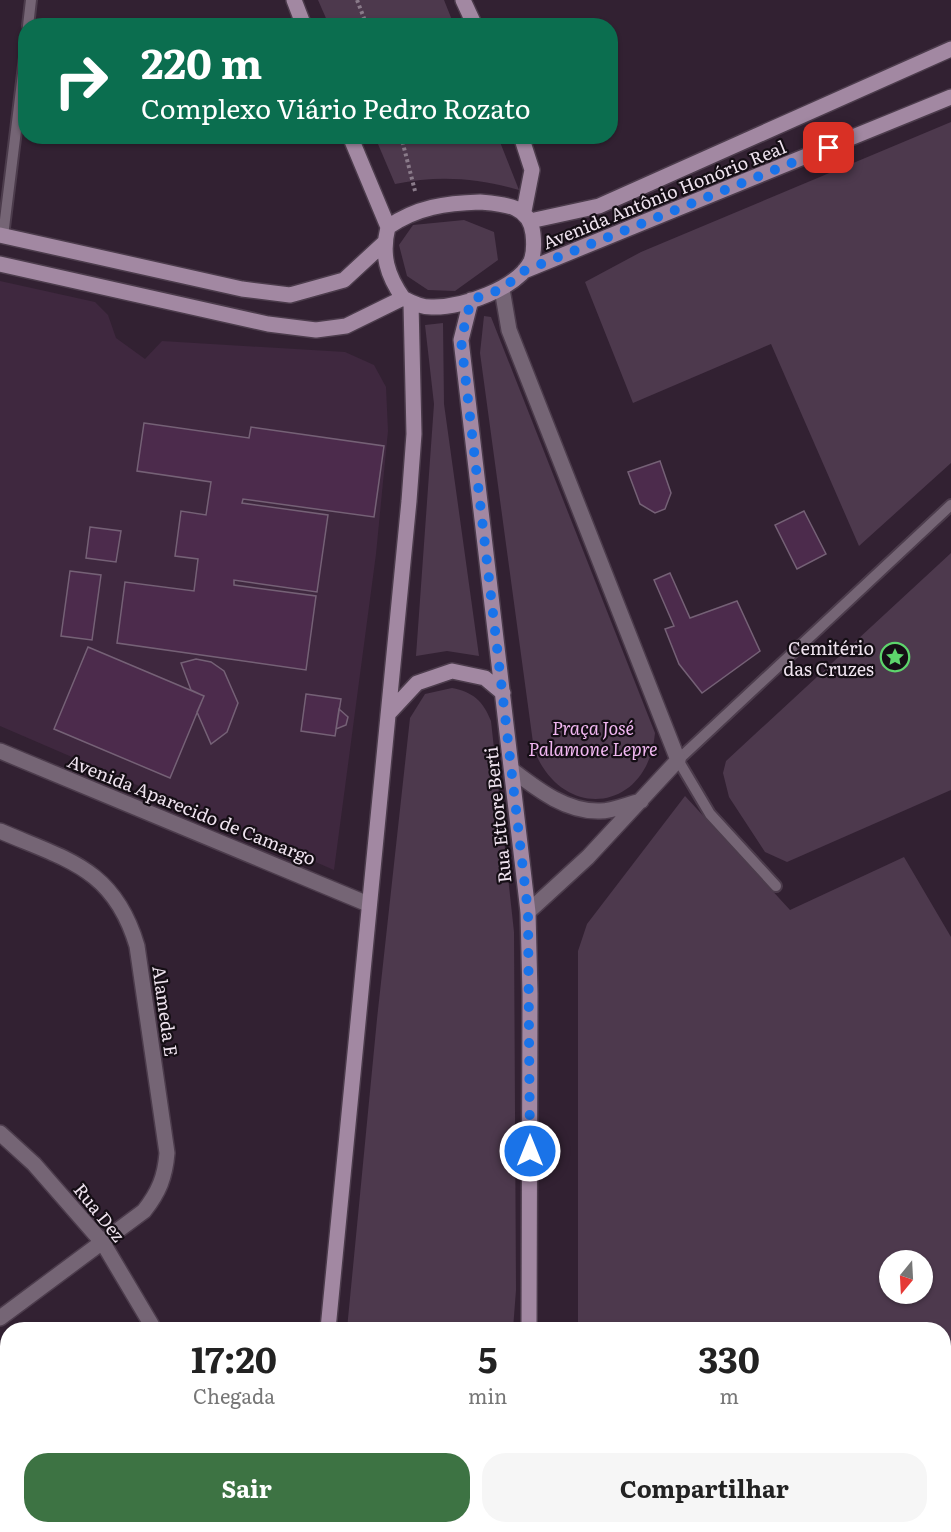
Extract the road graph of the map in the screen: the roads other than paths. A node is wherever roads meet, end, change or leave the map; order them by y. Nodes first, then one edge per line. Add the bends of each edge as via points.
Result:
1 (31, 0) edge
2 (294, 0) edge
3 (464, 0) edge
4 (29, 18) edge
5 (301, 18) edge
6 (472, 18) edge
7 (951, 50) edge
8 (951, 97) edge
9 (18, 109) edge
10 (353, 144) edge
11 (524, 144) edge
12 (527, 216) junction
13 (388, 227) junction
14 (1, 235) edge
15 (384, 243) junction
16 (0, 264) edge
17 (524, 271) junction
18 (502, 289) junction
19 (407, 300) junction
20 (471, 300) junction
21 (951, 505) edge
22 (503, 693) junction
23 (390, 712) junction
24 (0, 751) edge
25 (678, 760) junction
26 (512, 770) junction
27 (641, 801) junction
28 (0, 831) edge
29 (776, 886) dead end
30 (368, 904) junction
31 (528, 912) junction
32 (0, 1133) edge
33 (103, 1243) junction
34 (0, 1318) edge
35 (150, 1322) edge
36 (329, 1322) edge
37 (529, 1322) edge

1 - 4 lane
2 - 5 street
3 - 6 street
7 - 12 street, Avenida Antônio Honório Real via 599,206
8 - 17 street, Avenida Antônio Honório Real
9 - 14 lane
10 - 13 street
11 - 12 street via 532,170
12 - 13 street via 503,204 450,203 419,210
12 - 17 street via 534,245
13 - 15 street
14 - 15 street via 242,289 290,295 344,280
15 - 19 street via 386,267
16 - 19 street via 268,324 316,330 346,326
17 - 18 street
18 - 20 street
18 - 25 street via 509,330
19 - 20 street via 432,308
19 - 23 street via 414,434
20 - 22 street, Rua Ettore Berti via 461,340
21 - 25 lane
22 - 23 street via 485,678 452,671 417,682
22 - 26 street, Rua Ettore Berti
23 - 30 street
24 - 30 street, Avenida Aparecido de Camargo
25 - 27 street
25 - 29 lane via 710,814
26 - 27 street via 542,793 575,808 601,811
26 - 31 street, Rua Ettore Berti
27 - 31 street
28 - 33 street, Alameda E via 84,867 117,899 137,946 166,1152 165,1174 144,1211
30 - 36 street
31 - 37 street, Rua Ettore Berti
32 - 33 street, Rua Dez via 34,1164
33 - 34 street, Alameda E
33 - 35 street, Rua Dez

